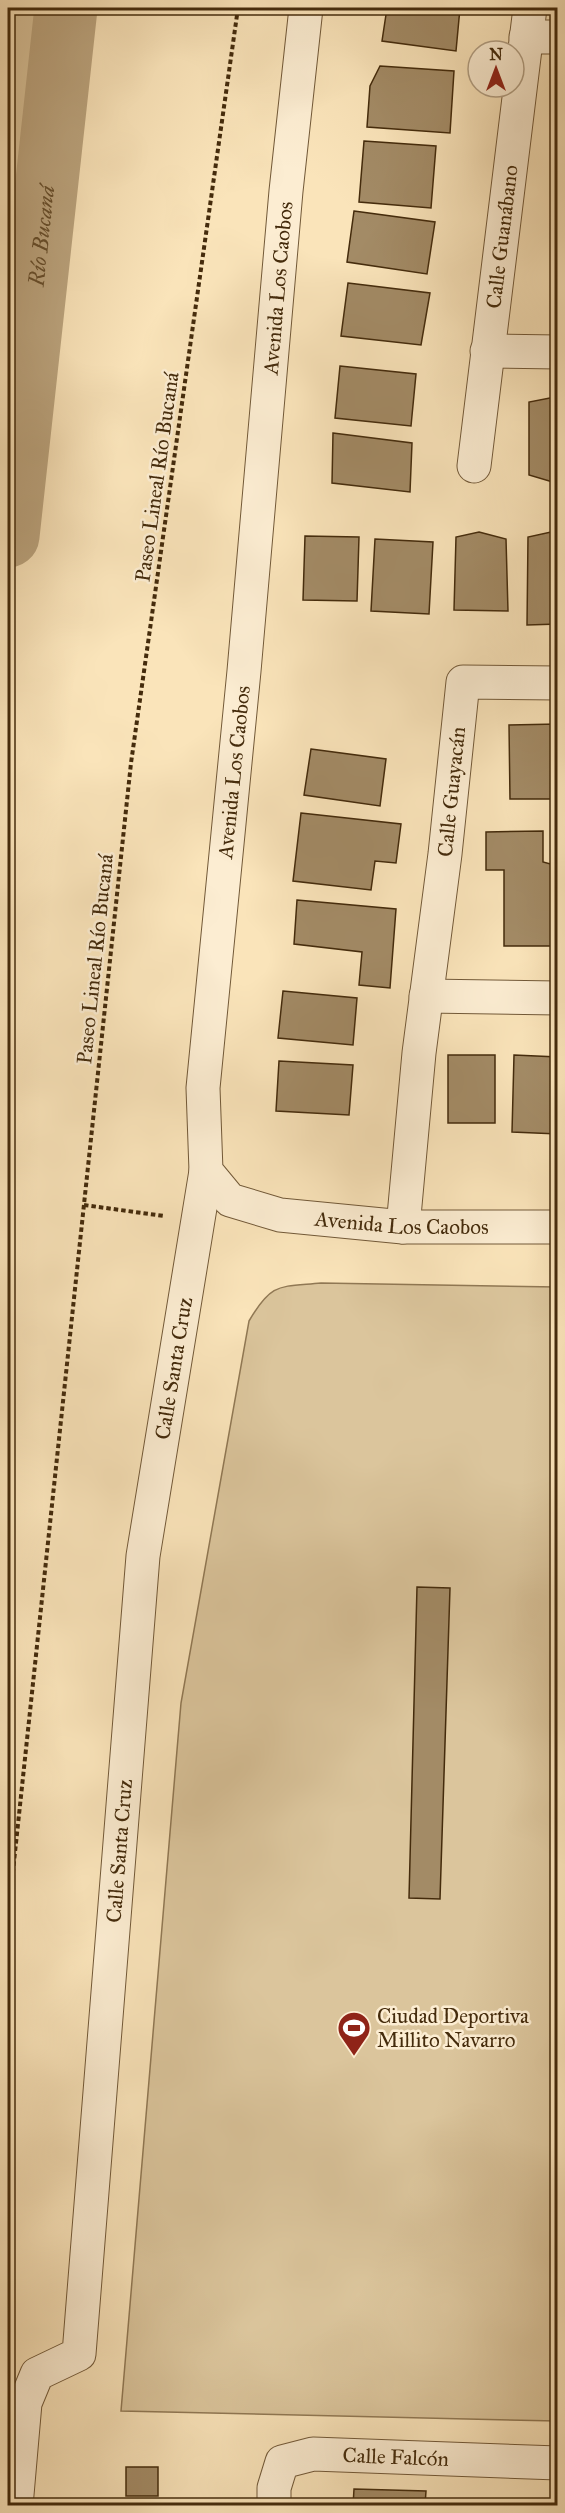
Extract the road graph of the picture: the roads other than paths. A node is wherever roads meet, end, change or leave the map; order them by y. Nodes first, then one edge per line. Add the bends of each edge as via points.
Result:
1 (306, 8) edge
2 (538, 27) edge
3 (487, 351) junction
4 (558, 352) edge
5 (474, 466) dead end
6 (558, 683) edge
7 (426, 996) junction
8 (558, 998) edge
9 (206, 1171) junction
10 (404, 1227) junction
11 (558, 1227) edge
12 (558, 2463) edge
13 (16, 2505) edge
14 (274, 2505) edge

1 - 9 street, Avenida Los Caobos via 202,1088
2 - 3 street, Calle Guanábano
3 - 4 street
3 - 5 street, Calle Guanábano
6 - 7 street, Calle Guayacán via 463,682
7 - 8 street
7 - 10 street
9 - 10 street, Avenida Los Caobos via 230,1200 280,1215
9 - 13 street, Calle Santa Cruz via 143,1556 80,2354 37,2374 26,2403
10 - 11 street, Avenida Los Caobos
12 - 14 street, Calle Falcón via 313,2454 282,2462 274,2488

